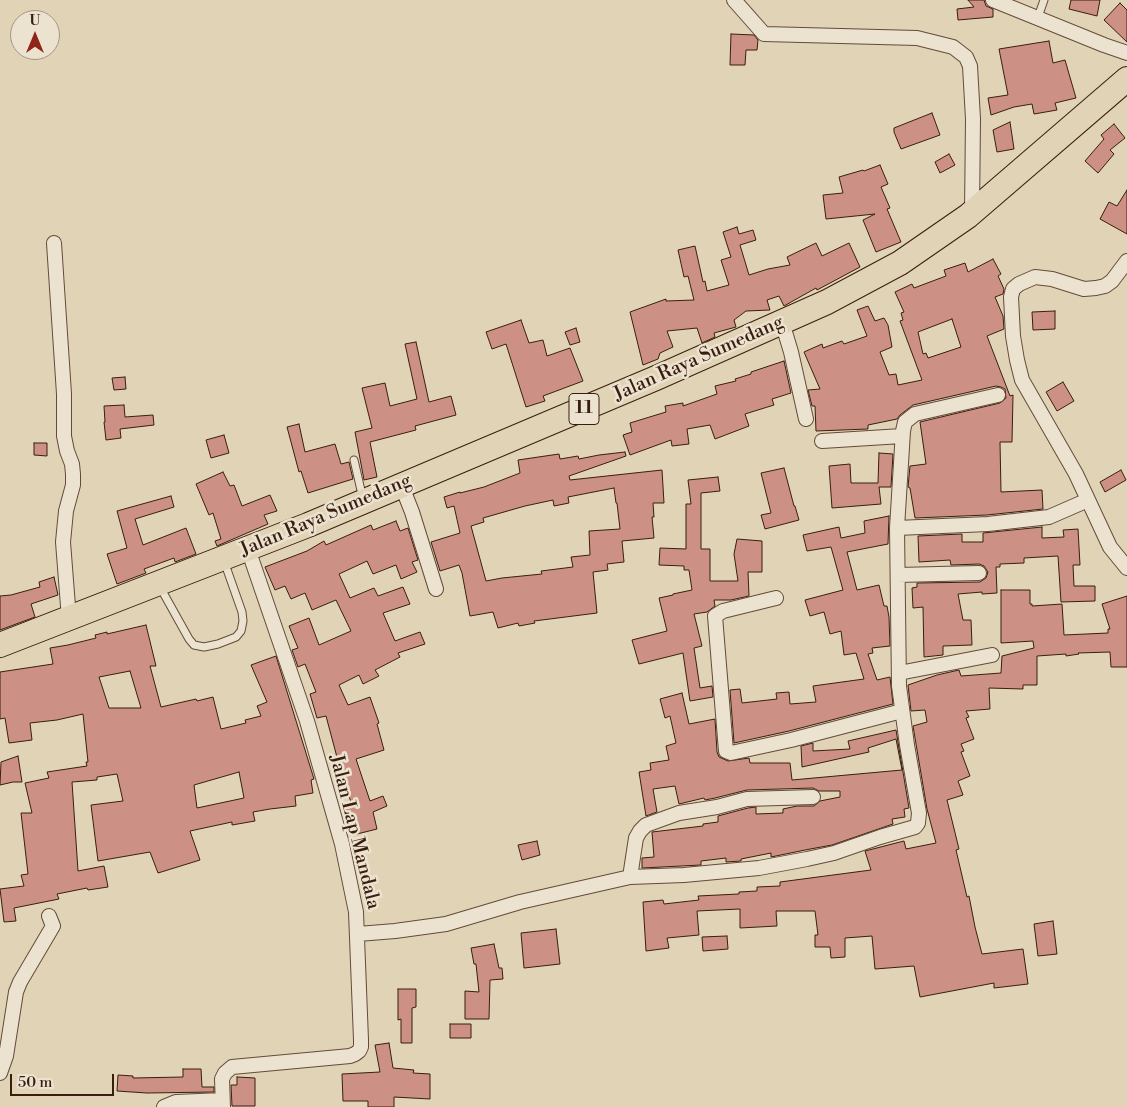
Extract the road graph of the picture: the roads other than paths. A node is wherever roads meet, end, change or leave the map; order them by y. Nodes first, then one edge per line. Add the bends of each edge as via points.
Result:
1 (734, 0) edge
2 (993, 0) edge
3 (1044, 0) edge
4 (1038, 17) junction
5 (1127, 53) edge
6 (1123, 83) edge
7 (972, 212) junction
8 (54, 243) dead end
9 (1127, 261) edge
10 (782, 322) junction
11 (998, 395) dead end
12 (806, 419) dead end
13 (902, 436) junction
14 (822, 442) dead end
15 (354, 460) dead end
16 (401, 484) junction
17 (1088, 500) junction
18 (363, 501) junction
19 (897, 528) junction
20 (248, 549) junction
21 (223, 558) junction
22 (1127, 568) edge
23 (979, 573) dead end
24 (898, 576) junction
25 (159, 584) junction
26 (436, 589) dead end
27 (776, 598) dead end
28 (69, 619) junction
29 (0, 645) edge
30 (992, 655) dead end
31 (899, 673) junction
32 (902, 711) junction
33 (812, 797) dead end
34 (630, 877) junction
35 (49, 916) dead end
36 (358, 934) junction
37 (0, 1073) edge
38 (222, 1104) edge
39 (164, 1107) edge

1 - 7 street via 764,34 917,38 953,47 966,57 970,66 973,119
2 - 4 street
3 - 4 lane
4 - 5 street
6 - 7 highway, Jalan Raya Sumedang / 11
7 - 10 highway, Jalan Raya Sumedang / 11 via 900,263 828,302
8 - 28 street via 64,436 74,474 63,542
9 - 17 street via 1105,286 1084,289 1034,277 1013,289 1011,297 1013,336 1022,380
10 - 12 street
10 - 16 highway, Jalan Raya Sumedang / 11
11 - 13 street via 915,414 905,422
13 - 14 street
13 - 19 street
15 - 18 lane
16 - 18 highway, Jalan Raya Sumedang / 11
16 - 26 street
17 - 19 street via 1050,517
17 - 22 street via 1110,547
18 - 20 highway, Jalan Raya Sumedang / 11
19 - 24 street
20 - 21 highway, Jalan Raya Sumedang / 11
20 - 36 street, Jalan Lap Mandala via 310,730 342,844
21 - 25 highway, Jalan Raya Sumedang / 11
21 - 25 lane via 242,612 241,631 236,637 204,647 194,645
23 - 24 street
24 - 31 street
25 - 28 highway, Jalan Raya Sumedang / 11
27 - 32 street via 723,611 715,616 726,751 731,753 791,740
28 - 29 highway, Jalan Raya Sumedang / 11
30 - 31 street
31 - 32 street
32 - 34 street via 919,813 915,827 834,853 783,864 684,875
33 - 34 street via 746,799 679,813 646,825 636,838
34 - 36 street via 520,902 446,924
35 - 37 street via 53,926 16,992 6,1056
36 - 38 street, Jalan Lap Mandala via 361,1040 358,1051 350,1056 232,1067 222,1079
38 - 39 street via 176,1102

